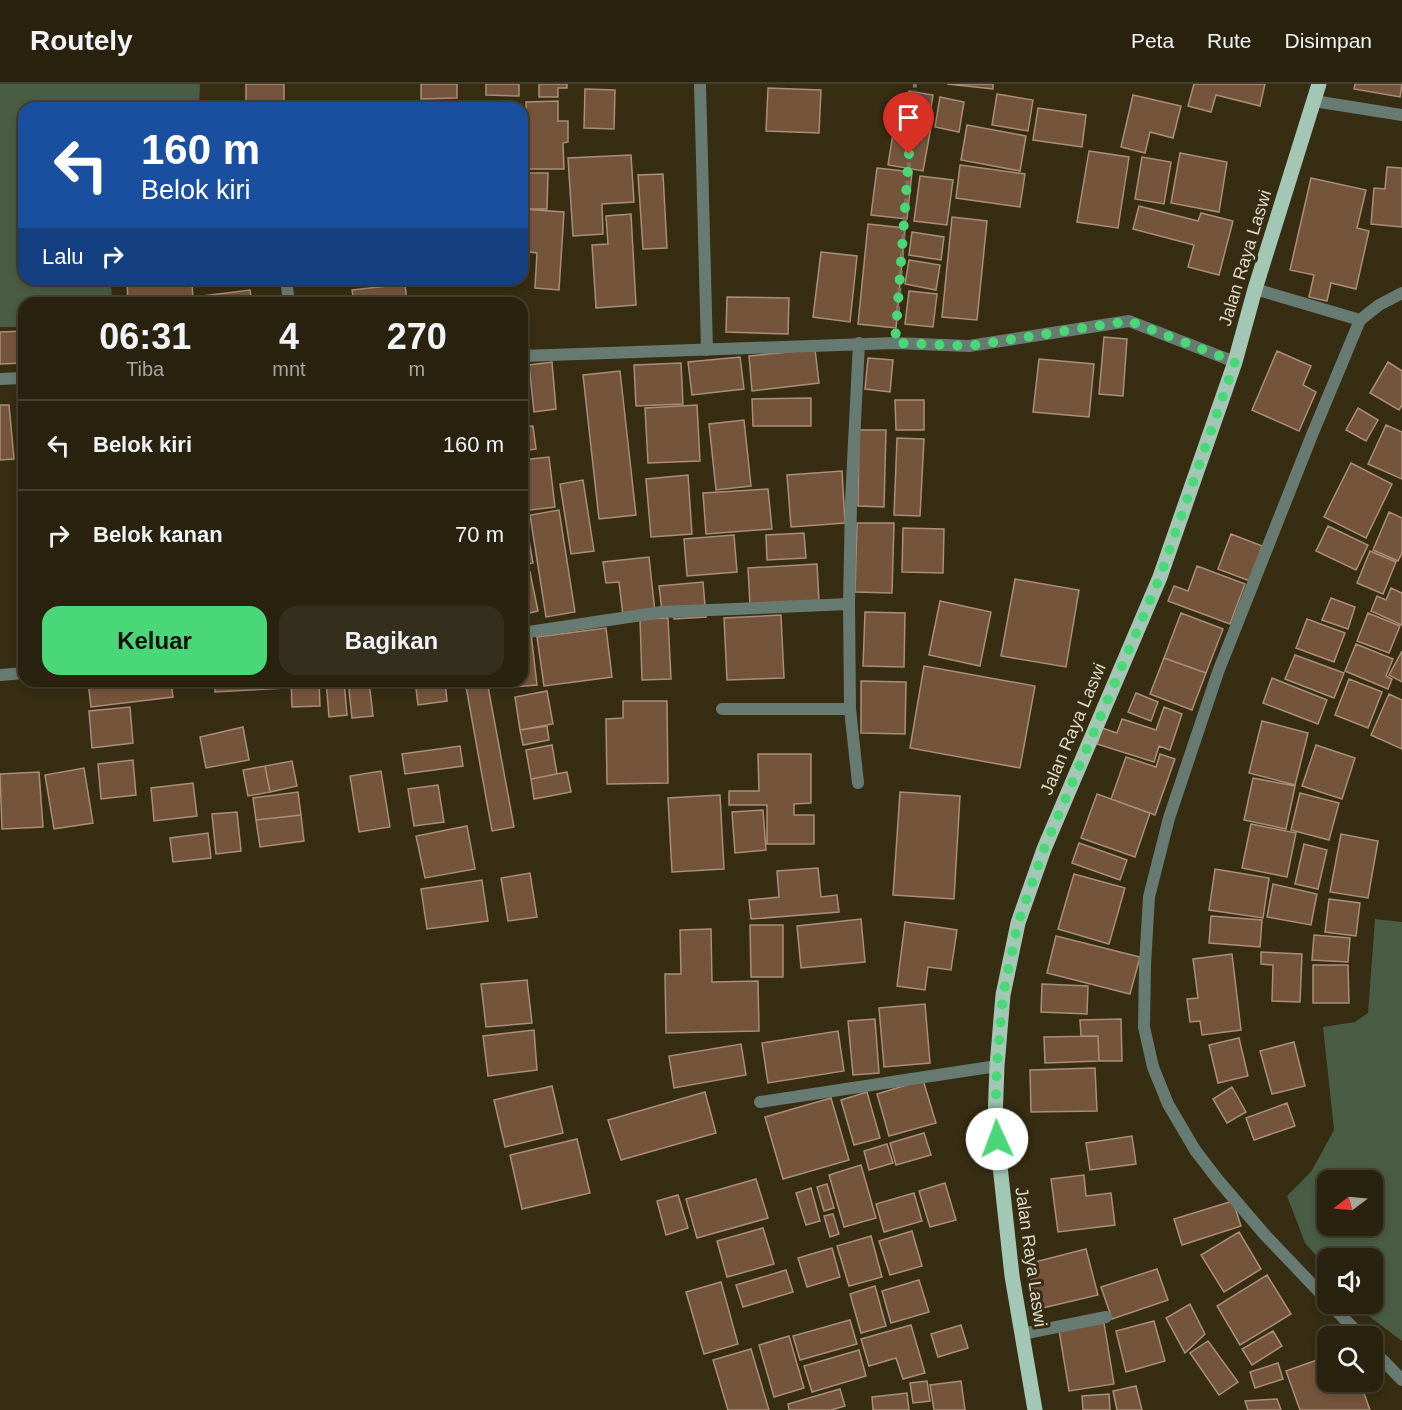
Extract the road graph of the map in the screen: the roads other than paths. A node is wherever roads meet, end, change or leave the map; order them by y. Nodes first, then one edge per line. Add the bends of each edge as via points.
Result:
1 (700, 84) edge
2 (1319, 84) edge
3 (1314, 101) junction
4 (1402, 115) edge
5 (1255, 289) junction
6 (1402, 293) edge
7 (1360, 320) junction
8 (859, 343) junction
9 (707, 350) junction
10 (528, 356) edge
11 (1235, 362) junction
12 (18, 378) edge
13 (0, 379) edge
14 (849, 604) junction
15 (528, 632) edge
16 (18, 674) edge
17 (0, 675) edge
18 (722, 708) dead end
19 (850, 709) junction
20 (858, 783) dead end
21 (997, 1066) junction
22 (760, 1102) dead end
23 (1317, 1289) edge
24 (1340, 1314) edge
25 (1106, 1317) dead end
26 (1352, 1326) edge
27 (1022, 1334) junction
28 (1383, 1360) edge
29 (1402, 1380) edge
30 (1035, 1410) edge

1 - 9 street
2 - 3 main road, Jalan Raya Laswi
3 - 4 street
3 - 5 main road, Jalan Raya Laswi
5 - 7 street
5 - 11 main road, Jalan Raya Laswi
6 - 7 street
7 - 23 street via 1223,661 1172,807 1149,897 1145,965 1144,1027 1153,1066 1168,1104 1218,1180
8 - 9 street
8 - 11 street via 969,346 1129,321
8 - 14 street
9 - 10 street
11 - 21 main road, Jalan Raya Laswi via 1160,577 1044,849 1018,923 1003,995
12 - 13 street
14 - 15 street via 662,612
14 - 19 street
16 - 17 street
18 - 19 street
19 - 20 street
21 - 22 street
21 - 27 main road, Jalan Raya Laswi via 995,1120 1000,1177
24 - 26 street
25 - 27 street
27 - 30 main road, Jalan Raya Laswi
28 - 29 street

